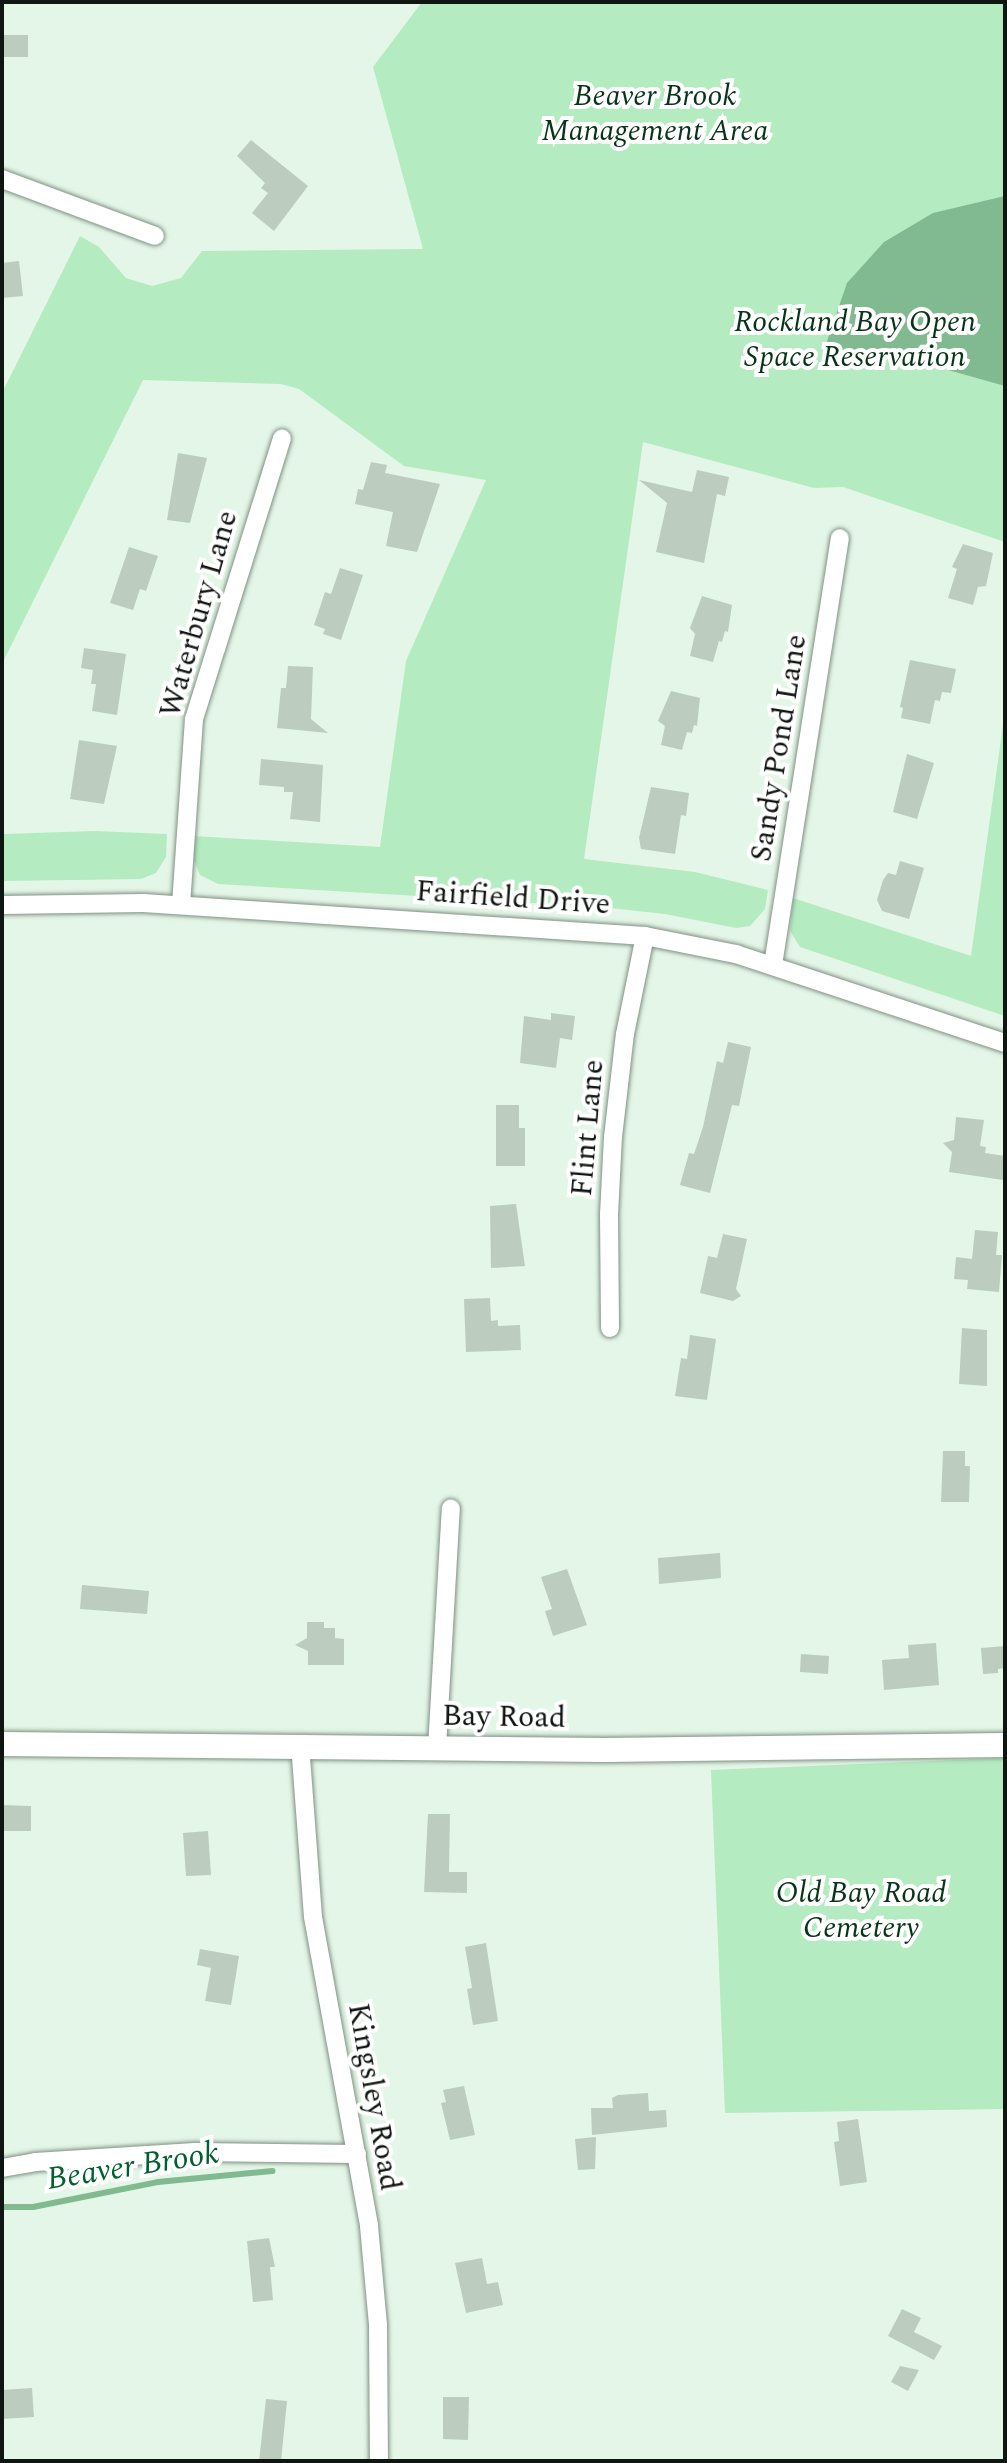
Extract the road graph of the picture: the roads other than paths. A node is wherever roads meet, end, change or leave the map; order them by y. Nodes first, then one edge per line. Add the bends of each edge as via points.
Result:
1 (2, 179) edge
2 (155, 236) dead end
3 (282, 439) dead end
4 (840, 538) dead end
5 (2, 905) edge
6 (181, 905) junction
7 (645, 936) junction
8 (773, 965) junction
9 (1005, 1043) edge
10 (610, 1328) dead end
11 (451, 1508) dead end
12 (2, 1744) edge
13 (300, 1744) junction
14 (1005, 1745) edge
15 (437, 1748) junction
16 (357, 2154) junction
17 (2, 2168) edge
18 (379, 2461) edge

1 - 2 street
3 - 6 street, Waterbury Lane via 194,719
4 - 8 street, Sandy Pond Lane
5 - 6 street, Fairfield Drive
6 - 7 street, Fairfield Drive
7 - 8 street, Fairfield Drive
7 - 10 street, Flint Lane via 625,1034 613,1137
8 - 9 street, Fairfield Drive
11 - 15 street
12 - 13 main road, Bay Road
13 - 15 main road, Bay Road
13 - 16 street, Kingsley Road via 313,1917
14 - 15 main road, Bay Road
16 - 17 street via 195,2152
16 - 18 street, Kingsley Road via 378,2325

